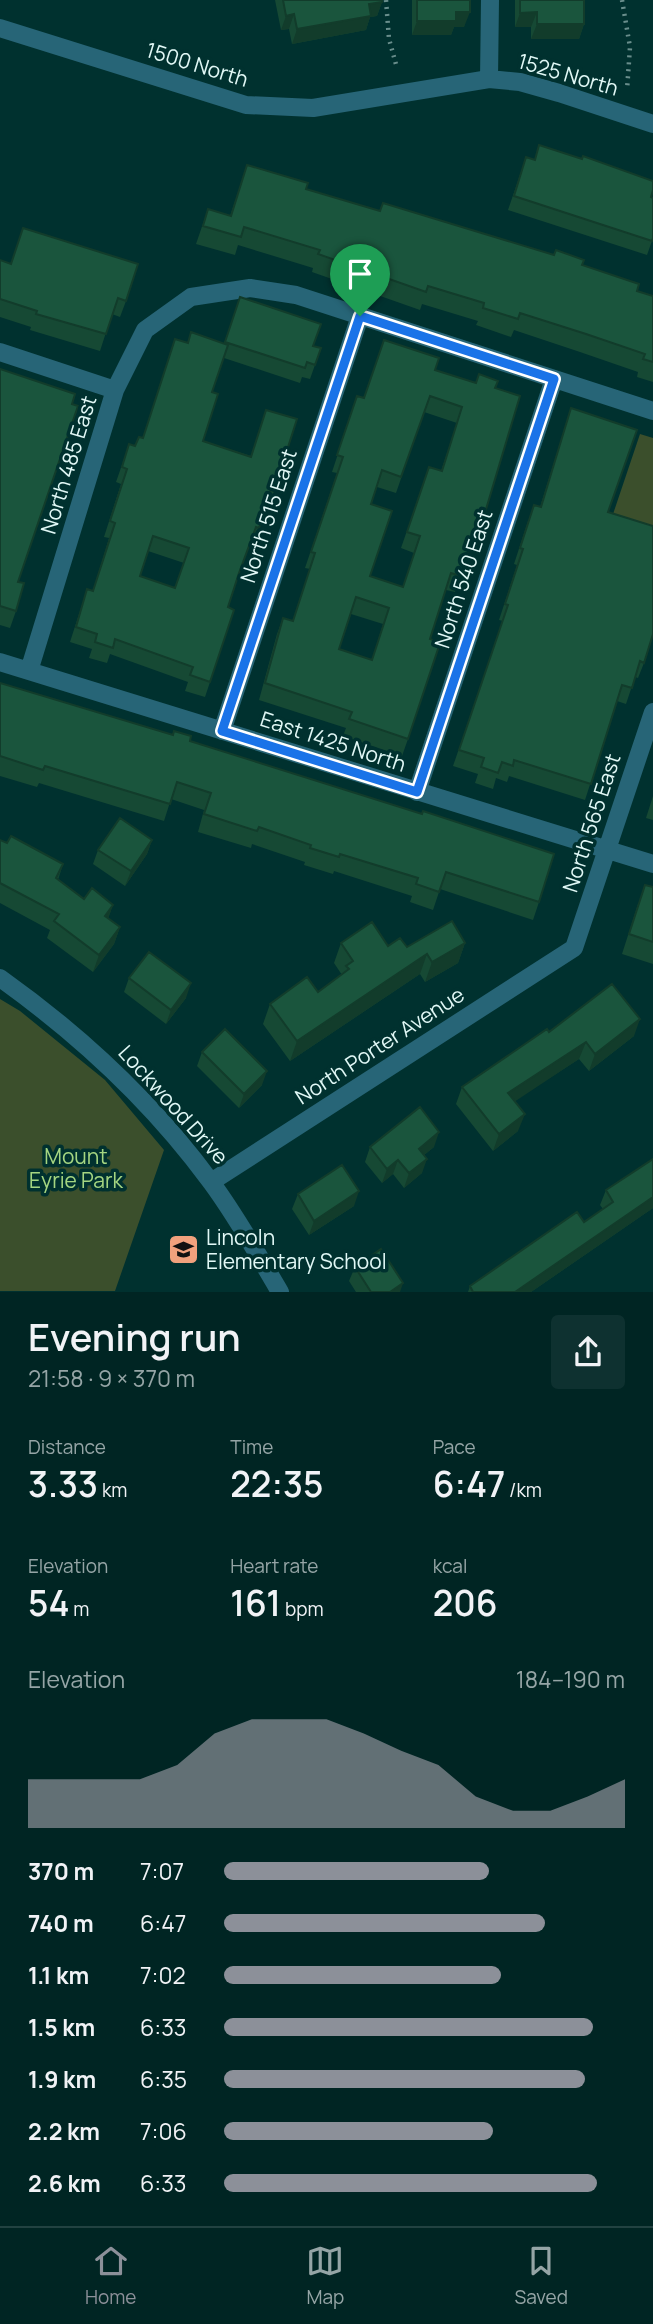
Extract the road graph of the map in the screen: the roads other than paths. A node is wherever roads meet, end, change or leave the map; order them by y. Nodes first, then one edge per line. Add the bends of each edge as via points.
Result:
1 (490, 0) edge
2 (0, 28) edge
3 (489, 79) junction
4 (387, 96) joint
5 (653, 124) edge
6 (360, 316) junction
7 (0, 352) edge
8 (554, 379) junction
9 (116, 390) junction
10 (653, 411) edge
11 (0, 662) edge
12 (29, 671) junction
13 (653, 712) edge
14 (222, 731) junction
15 (417, 792) junction
16 (607, 850) junction
17 (653, 864) edge
18 (574, 948) joint
19 (0, 978) edge
20 (211, 1182) junction
21 (280, 1292) edge

1 - 3 street
2 - 4 street, 1500 North via 246,104 313,108
3 - 4 street, 1525 North
3 - 5 street, 1525 North via 520,82
6 - 8 street
6 - 9 street, North 485 East via 296,295 250,288 191,297 145,330
6 - 14 street, North 515 East
7 - 9 street
8 - 10 street
8 - 15 street, North 540 East
9 - 12 street, North 485 East
11 - 12 street, East 1425 North
12 - 14 street, East 1425 North
13 - 16 street, North 565 East
14 - 15 street, East 1425 North
15 - 16 street, East 1425 North
16 - 17 street, East 1425 North
16 - 18 street, North 565 East
18 - 20 street, North Porter Avenue
19 - 20 street, Lockwood Drive via 48,1012 115,1071
20 - 21 street, Lockwood Drive

